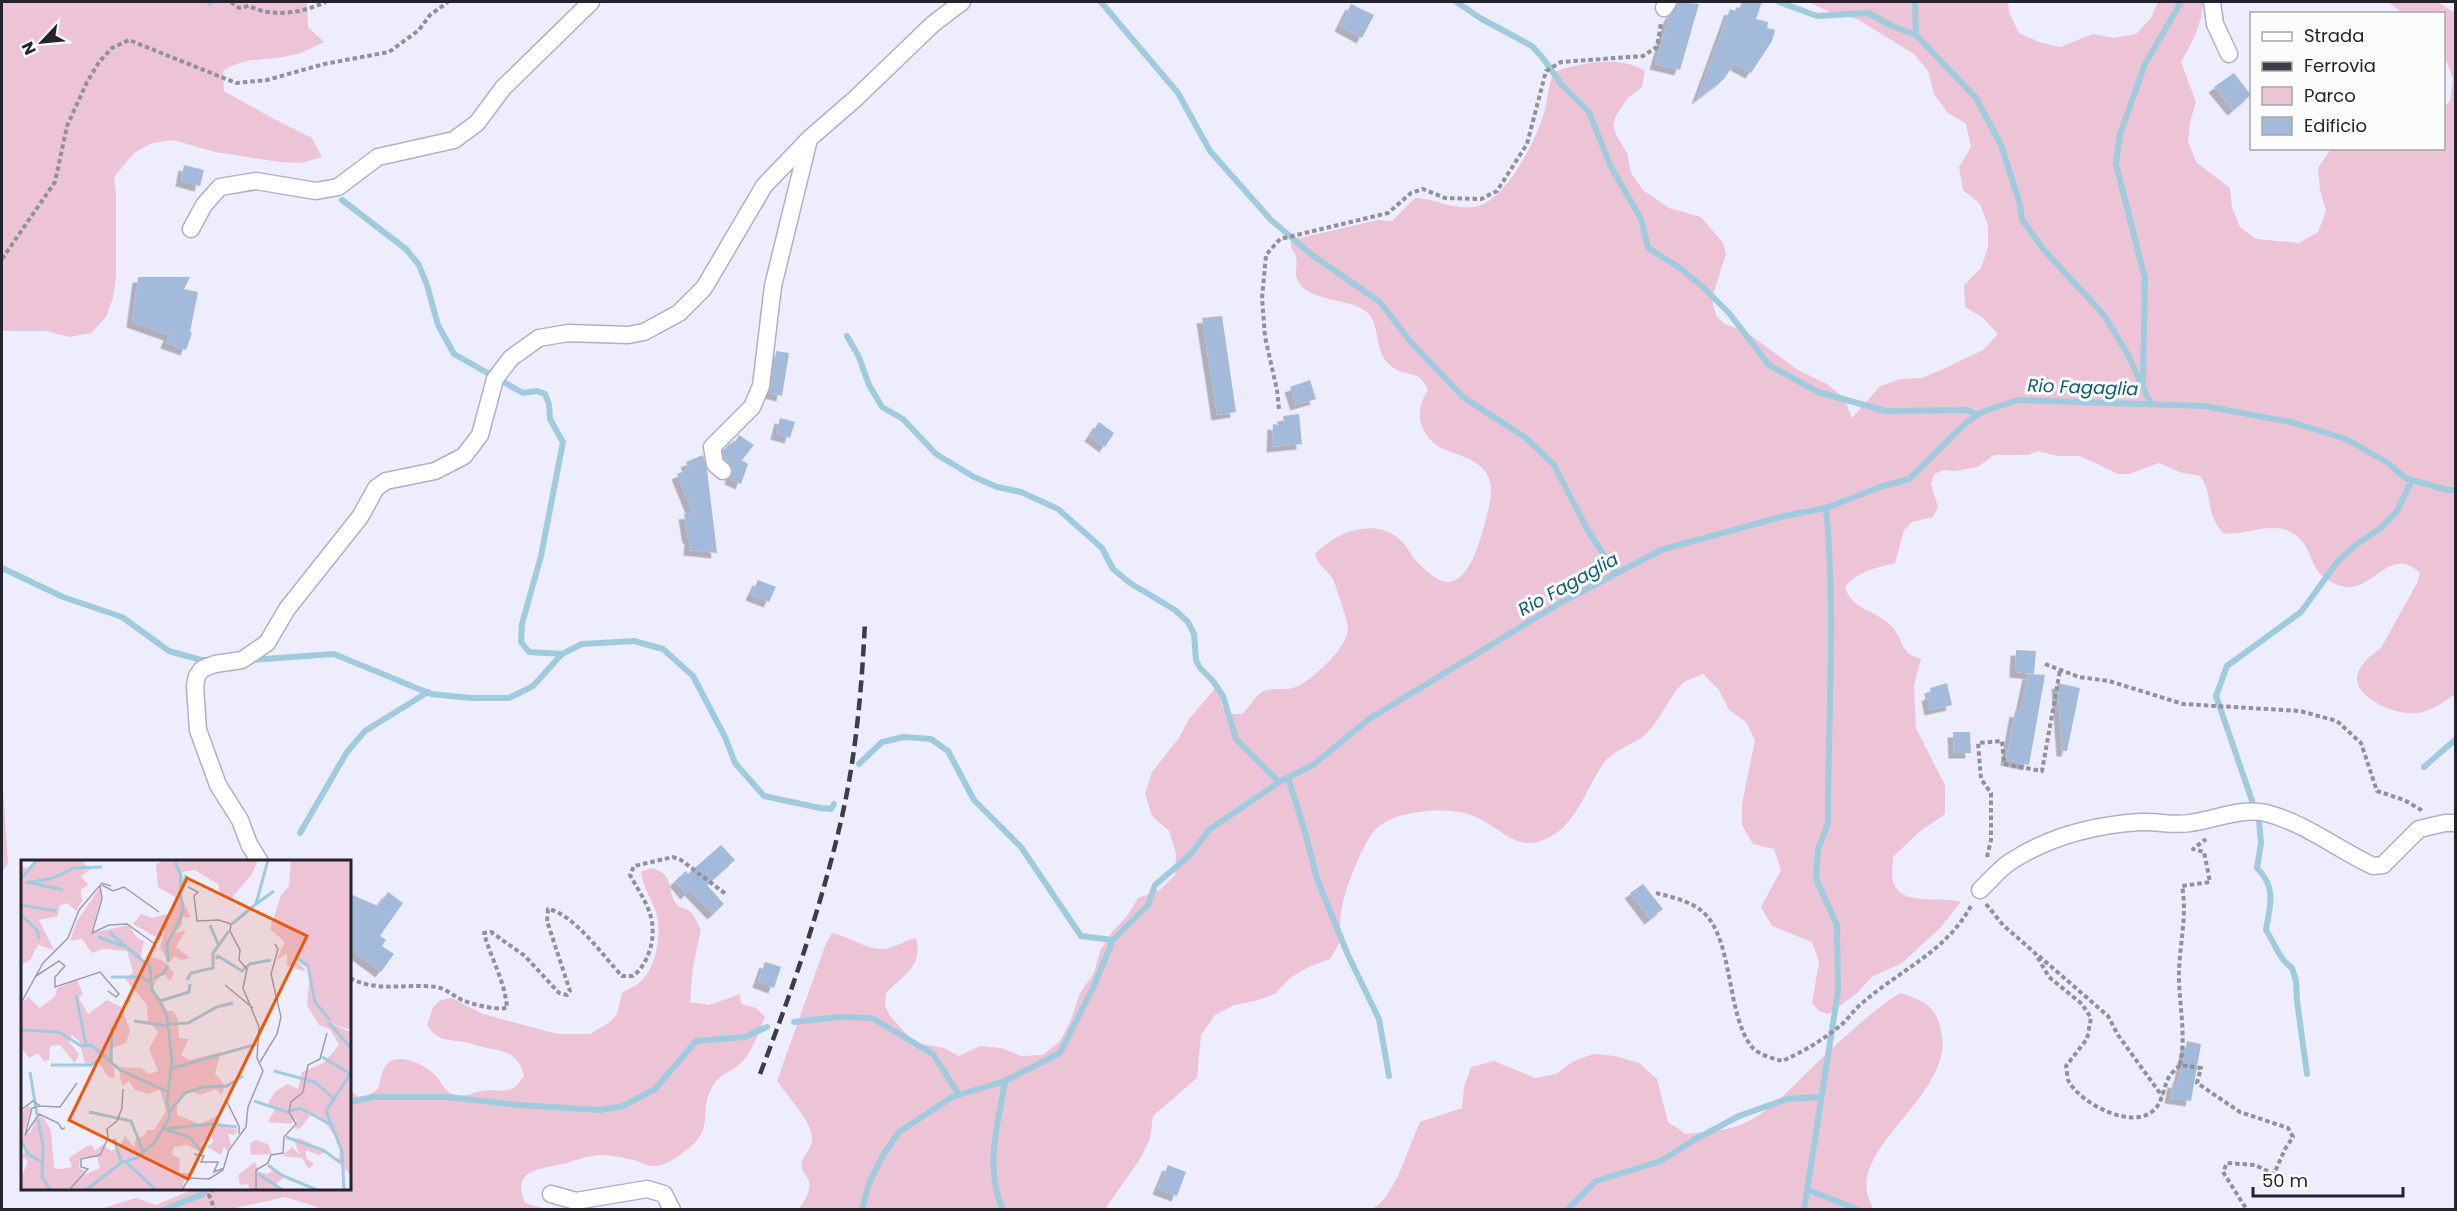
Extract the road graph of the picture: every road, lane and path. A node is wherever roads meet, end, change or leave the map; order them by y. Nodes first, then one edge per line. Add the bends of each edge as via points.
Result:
1 (231, 2) edge
2 (326, 2) edge
3 (448, 2) edge
4 (591, 2) edge
5 (962, 2) edge
6 (2212, 2) edge
7 (1666, 5) edge
8 (2229, 54) dead end
9 (810, 138) junction
10 (191, 229) dead end
11 (2, 259) edge
12 (1279, 409) dead end
13 (723, 471) dead end
14 (2045, 664) dead end
15 (2060, 670) junction
16 (2450, 823) edge
17 (2212, 834) dead end
18 (259, 860) edge
19 (1986, 860) dead end
20 (1980, 890) junction
21 (1656, 893) dead end
22 (727, 895) dead end
23 (2035, 953) junction
24 (351, 979) edge
25 (2180, 1065) junction
26 (2163, 1096) junction
27 (213, 1190) edge
28 (551, 1194) dead end
29 (215, 1209) edge
30 (672, 1209) edge
31 (2247, 1209) edge

1 - 2 path via 240,8 249,6 276,14
3 - 11 path via 389,52 267,80 236,83 129,40 112,48 87,82 68,126 54,182
4 - 10 street via 503,87 477,123 454,140 378,157 338,187 316,191 256,181 220,187
5 - 9 street
6 - 8 street via 2215,24
7 - 12 path via 1657,47 1643,56 1561,62 1546,71 1527,144 1497,192 1481,199 1445,198 1423,189 1411,193 1388,213 1280,238 1266,255 1262,298
9 - 13 street via 773,286 761,386 752,407 712,447 715,464
9 - 18 street via 764,186 704,288 679,313 644,333 568,333 539,338 511,358 495,379 480,435 464,456 435,471 386,481 376,488 360,517 287,609 267,643 242,660 202,669 195,686 198,730 218,785
14 - 15 path
15 - 16 path via 2183,704 2301,711 2337,721 2361,742 2377,791
15 - 19 path via 2042,771 2004,764 2002,741 1978,743 1981,779 1991,793 1991,840
16 - 20 street via 2419,829 2383,865 2373,866 2292,822 2264,813 2240,812 2174,825 2141,822 2052,839 2009,863
17 - 25 path via 2193,849 2204,852 2210,882 2182,886 2185,902 2179,979 2183,1051
20 - 21 path via 1962,922 1937,949 1859,1005 1842,1024 1813,1045 1782,1061 1753,1048 1738,1015 1715,932 1704,913 1678,898
20 - 23 path via 2003,925
22 - 24 path via 674,857 634,866 630,875 651,914 653,932 649,956 633,976 622,976 571,921 548,909 547,921 570,991 567,995 559,993 525,956 491,932 484,933 506,993 507,1008 463,1000 439,987 381,987
23 - 26 path via 2108,1016
23 - 26 path via 2049,977 2082,1004 2091,1018 2087,1039 2066,1066 2068,1080 2078,1093 2112,1115 2132,1119 2154,1111
25 - 26 path via 2168,1077
25 - 31 path via 2201,1068 2197,1083 2240,1112 2288,1128 2293,1137 2274,1174 2255,1165 2227,1163 2223,1172
27 - 29 path via 210,1196
28 - 30 street via 576,1201 647,1190 664,1194

